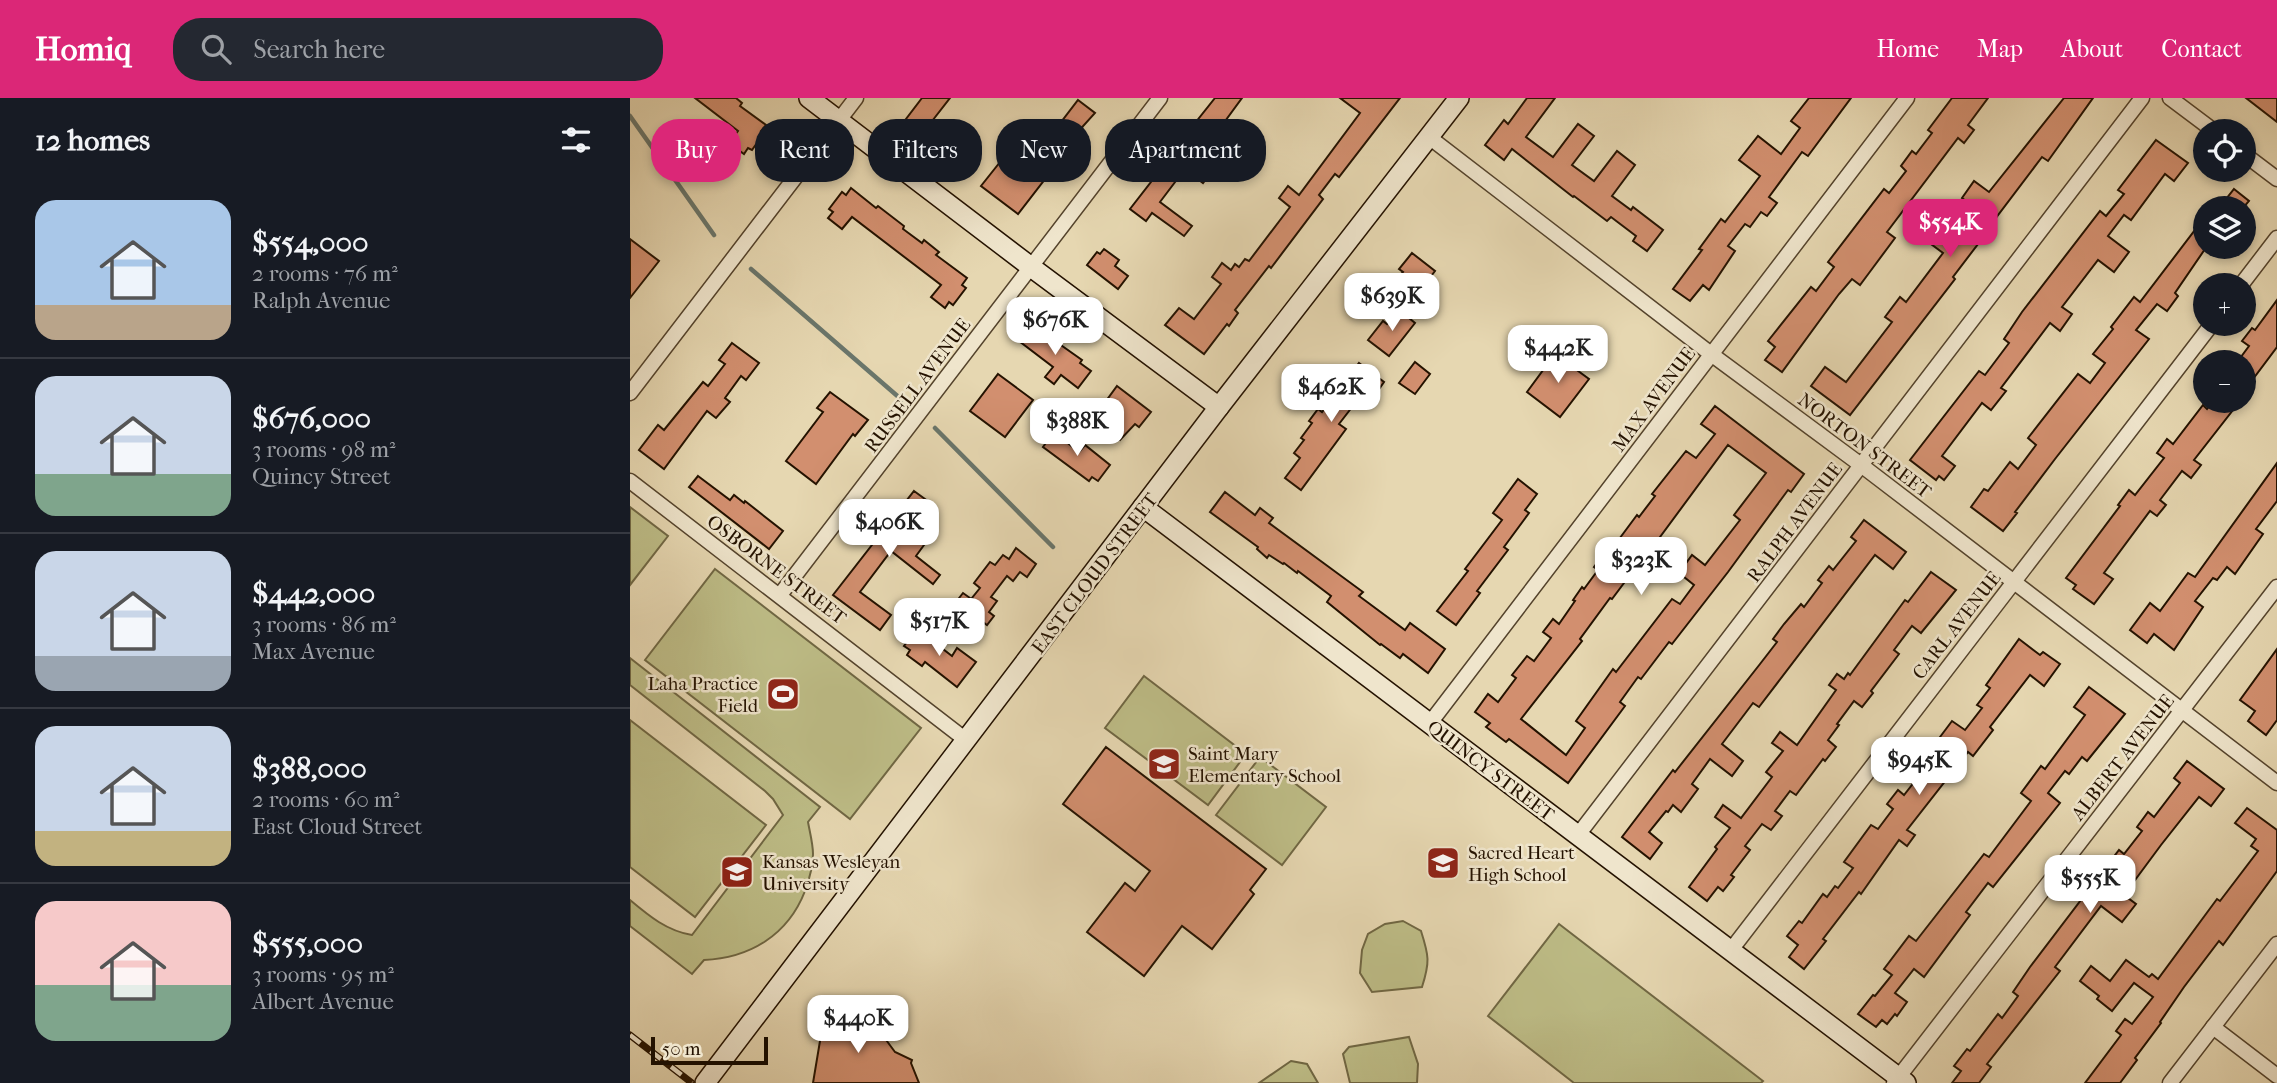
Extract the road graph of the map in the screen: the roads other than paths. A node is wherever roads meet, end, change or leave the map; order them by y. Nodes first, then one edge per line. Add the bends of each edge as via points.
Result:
1 (809, 98) edge
2 (856, 98) edge
3 (1160, 98) edge
4 (1459, 98) edge
5 (1908, 98) edge
6 (2142, 98) edge
7 (2170, 98) edge
8 (837, 119) edge
9 (839, 119) edge
10 (2198, 119) edge
11 (854, 132) edge
12 (1429, 137) junction
13 (2256, 163) edge
14 (2277, 179) edge
15 (791, 182) edge
16 (2277, 238) edge
17 (1031, 267) junction
18 (2250, 273) edge
19 (2202, 336) edge
20 (1711, 354) junction
21 (630, 393) edge
22 (1219, 407) junction
23 (1861, 466) junction
24 (630, 481) edge
25 (1143, 507) junction
26 (2013, 583) junction
27 (2277, 587) edge
28 (780, 595) junction
29 (2182, 712) junction
30 (1430, 723) junction
31 (966, 740) junction
32 (2277, 783) edge
33 (1578, 835) junction
34 (2277, 944) edge
35 (1731, 950) junction
36 (2213, 1027) junction
37 (2277, 1076) edge
38 (1899, 1081) edge
39 (705, 1083) edge
40 (2170, 1083) edge

1 - 8 street
2 - 9 street
3 - 17 street, RUSSELL AVENUE
4 - 12 street, EAST CLOUD STREET
5 - 20 street, MAX AVENUE
6 - 23 street, RALPH AVENUE
7 - 10 street
11 - 17 street
12 - 20 street, NORTON STREET
12 - 22 street, EAST CLOUD STREET
13 - 14 street
15 - 21 street
16 - 18 street
17 - 22 street
17 - 28 street, RUSSELL AVENUE
19 - 26 street, CARL AVENUE
20 - 23 street, NORTON STREET
20 - 30 street, MAX AVENUE
22 - 25 street, EAST CLOUD STREET
23 - 26 street, NORTON STREET
23 - 33 street, RALPH AVENUE
24 - 28 street, OSBORNE STREET
25 - 30 street, QUINCY STREET
25 - 31 street, EAST CLOUD STREET
26 - 29 street, NORTON STREET
26 - 35 street, CARL AVENUE
27 - 29 street, ALBERT AVENUE
28 - 31 street, OSBORNE STREET
29 - 32 street, NORTON STREET
29 - 38 street, ALBERT AVENUE
30 - 33 street, QUINCY STREET
31 - 39 street, EAST CLOUD STREET
33 - 35 street, QUINCY STREET
34 - 36 street
35 - 38 street, QUINCY STREET
36 - 37 street
36 - 40 street

